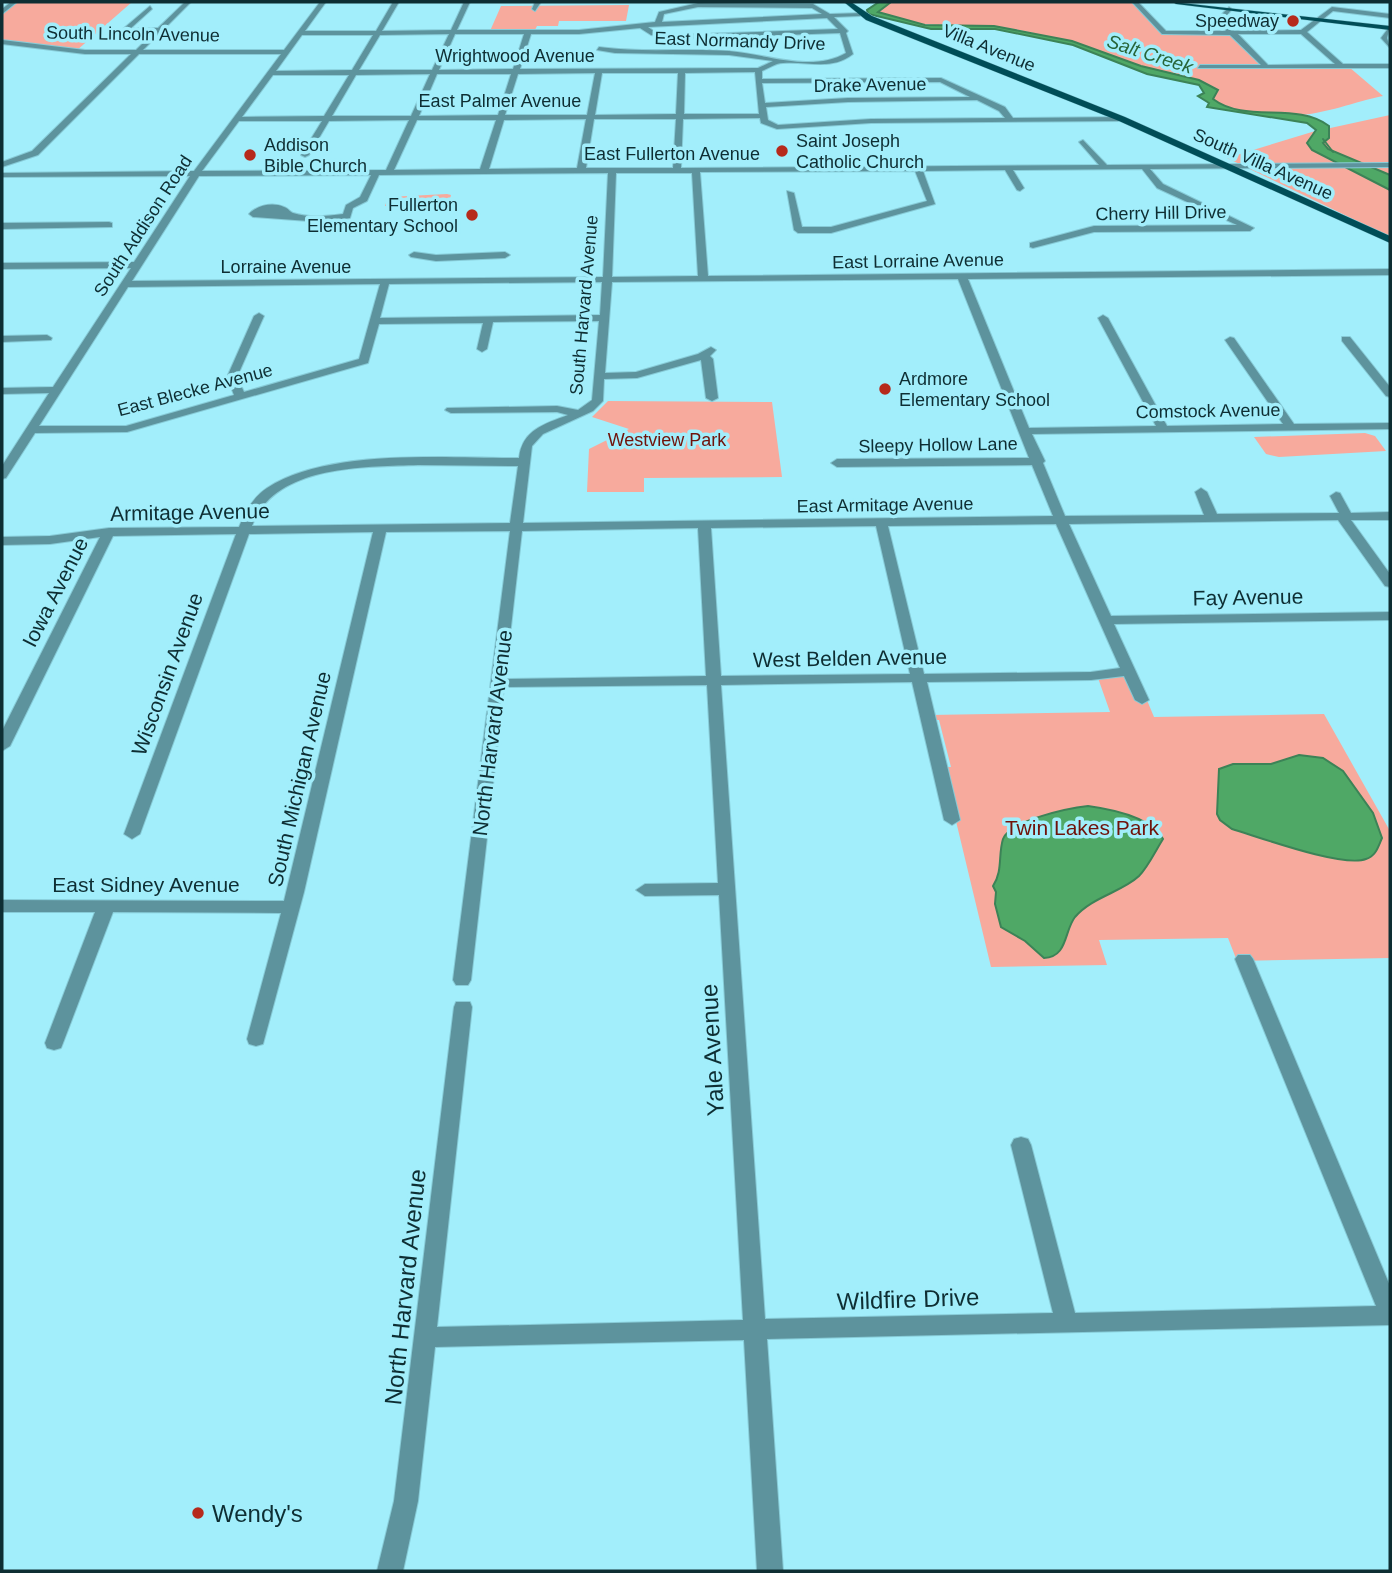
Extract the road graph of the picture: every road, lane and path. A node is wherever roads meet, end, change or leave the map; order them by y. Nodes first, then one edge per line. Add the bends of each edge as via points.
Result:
1 (14, 2) edge
2 (323, 2) edge
3 (396, 2) edge
4 (467, 2) edge
5 (847, 2) edge
6 (1135, 2) edge
7 (1176, 2) edge
8 (1197, 2) edge
9 (1324, 2) edge
10 (659, 4) dead end
11 (185, 5) edge
12 (160, 7) dead end
13 (171, 7) dead end
14 (135, 8) dead end
15 (150, 8) junction
16 (671, 9) junction
17 (1229, 9) junction
18 (1334, 9) junction
19 (1383, 9) dead end
20 (2, 12) edge
21 (860, 13) junction
22 (831, 15) junction
23 (1390, 16) edge
24 (1322, 19) junction
25 (658, 24) junction
26 (642, 26) junction
27 (1390, 27) edge
28 (159, 30) junction
29 (589, 31) junction
30 (845, 31) junction
31 (453, 32) junction
32 (528, 32) junction
33 (1303, 32) junction
34 (300, 33) junction
35 (377, 33) junction
36 (1232, 33) junction
37 (777, 35) junction
38 (2, 42) edge
39 (788, 43) dead end
40 (1390, 46) edge
41 (599, 49) junction
42 (286, 52) junction
43 (136, 53) junction
44 (587, 53) dead end
45 (779, 61) junction
46 (1266, 66) junction
47 (1341, 66) junction
48 (1390, 66) edge
49 (1200, 67) dead end
50 (759, 70) junction
51 (516, 71) junction
52 (598, 71) junction
53 (682, 71) junction
54 (355, 72) junction
55 (434, 72) junction
56 (271, 73) junction
57 (758, 81) junction
58 (978, 99) junction
59 (763, 105) junction
60 (679, 116) junction
61 (764, 116) junction
62 (501, 117) junction
63 (590, 117) junction
64 (327, 118) junction
65 (413, 118) junction
66 (237, 119) junction
67 (1122, 119) junction
68 (1011, 120) junction
69 (1083, 142) dead end
70 (305, 155) dead end
71 (1390, 164) edge
72 (2, 165) edge
73 (1231, 166) junction
74 (1105, 167) junction
75 (1144, 167) junction
76 (918, 168) junction
77 (1008, 168) junction
78 (612, 170) junction
79 (677, 170) junction
80 (696, 170) junction
81 (581, 171) junction
82 (376, 172) junction
83 (389, 172) junction
84 (484, 172) junction
85 (197, 174) junction
86 (2, 175) edge
87 (1020, 188) dead end
88 (790, 193) dead end
89 (878, 206) dead end
90 (895, 213) junction
91 (289, 215) dead end
92 (109, 225) dead end
93 (2, 226) edge
94 (1390, 240) edge
95 (1033, 245) dead end
96 (414, 255) dead end
97 (505, 256) dead end
98 (453, 258) junction
99 (139, 265) junction
100 (2, 266) edge
101 (1390, 272) edge
102 (962, 276) junction
103 (703, 279) junction
104 (447, 281) junction
105 (607, 281) junction
106 (385, 282) junction
107 (126, 284) junction
108 (259, 316) dead end
109 (602, 318) junction
110 (1103, 318) dead end
111 (489, 320) junction
112 (376, 321) junction
113 (47, 338) dead end
114 (2, 339) edge
115 (1346, 339) dead end
116 (1230, 340) dead end
117 (482, 349) dead end
118 (599, 376) junction
119 (59, 390) junction
120 (2, 391) edge
121 (1390, 394) edge
122 (240, 397) junction
123 (712, 398) dead end
124 (451, 410) dead end
125 (579, 414) junction
126 (1390, 426) edge
127 (1290, 428) junction
128 (1163, 429) junction
129 (31, 430) junction
130 (1027, 431) junction
131 (2, 450) edge
132 (18, 450) junction
133 (1038, 461) junction
134 (523, 462) junction
135 (837, 464) dead end
136 (2, 475) edge
137 (1200, 492) dead end
138 (1336, 496) dead end
139 (1390, 516) edge
140 (1345, 517) junction
141 (1212, 518) junction
142 (1061, 521) junction
143 (881, 522) junction
144 (704, 525) junction
145 (516, 527) junction
146 (380, 529) junction
147 (244, 531) junction
148 (109, 532) junction
149 (2, 541) edge
150 (1390, 583) edge
151 (1390, 616) edge
152 (1106, 620) junction
153 (1129, 671) junction
154 (916, 678) junction
155 (714, 681) junction
156 (499, 683) junction
157 (1142, 700) dead end
158 (2, 746) edge
159 (952, 820) dead end
160 (132, 834) dead end
161 (645, 890) dead end
162 (727, 890) junction
163 (2, 906) edge
164 (106, 907) junction
165 (289, 907) junction
166 (1244, 960) dead end
167 (462, 980) dead end
168 (463, 1007) dead end
169 (256, 1039) dead end
170 (54, 1043) dead end
171 (1021, 1144) dead end
172 (1390, 1314) edge
173 (1066, 1321) junction
174 (753, 1330) junction
175 (426, 1337) junction
176 (390, 1571) edge
177 (770, 1571) edge

1 - 20 street
2 - 34 street, South Addison Road
3 - 35 street
4 - 31 street
5 - 21 main road, Villa Avenue
6 - 36 street via 1164,33
7 - 17 main road
8 - 24 main road
9 - 18 street
10 - 16 street
11 - 13 street
11 - 28 street
12 - 15 street
14 - 15 street
15 - 28 street via 125,30
16 - 22 street via 799,5
16 - 25 street via 659,15
17 - 24 main road
17 - 36 street via 1219,20
18 - 19 street
18 - 23 street
18 - 24 street
21 - 22 street
21 - 67 main road, Villa Avenue
22 - 25 street
22 - 30 street
24 - 27 main road
24 - 33 street
25 - 26 street
26 - 29 street
26 - 37 street via 653,34 672,37
27 - 40 street via 1384,38
28 - 43 street
29 - 32 street
29 - 41 street, East Normandy Drive via 589,43
30 - 37 street
30 - 45 street, East Normandy Drive via 850,54 837,60
31 - 32 street
31 - 35 street
31 - 55 street
32 - 51 street
33 - 36 street
33 - 47 street
34 - 35 street
34 - 42 street, South Addison Road
35 - 54 street
36 - 46 street
37 - 39 street
38 - 43 street, South Lincoln Avenue
41 - 44 street, East Normandy Drive
41 - 45 street, East Normandy Drive via 730,53
42 - 43 street, South Lincoln Avenue
42 - 56 street, South Addison Road
43 - 72 street via 34,153
45 - 50 street
46 - 47 street
46 - 49 street
47 - 48 street
50 - 53 street, Wrightwood Avenue
50 - 57 street
51 - 52 street, Wrightwood Avenue
51 - 55 street, Wrightwood Avenue
51 - 62 street
52 - 53 street, Wrightwood Avenue
52 - 63 street
53 - 60 street
54 - 55 street, Wrightwood Avenue
54 - 56 street, Wrightwood Avenue
54 - 64 street
55 - 65 street
56 - 66 street, South Addison Road
57 - 58 street via 941,80
57 - 59 street
58 - 59 street, Drake Avenue
58 - 68 street via 1007,112
59 - 61 street
60 - 61 street, East Palmer Avenue
60 - 63 street, East Palmer Avenue
60 - 79 street
61 - 68 street via 766,123 788,128 865,121
62 - 63 street, East Palmer Avenue
62 - 65 street, East Palmer Avenue
62 - 84 street
63 - 81 street
64 - 65 street, East Palmer Avenue
64 - 66 street, East Palmer Avenue
64 - 70 street
65 - 83 street
66 - 85 street, South Addison Road
67 - 68 street
67 - 73 main road, South Villa Avenue
69 - 74 street
71 - 73 street, East Fullerton Avenue
73 - 75 street, East Fullerton Avenue
73 - 94 main road, South Villa Avenue
74 - 75 street, East Fullerton Avenue
74 - 77 street, East Fullerton Avenue
75 - 95 street, Cherry Hill Drive via 1161,187 1250,228 1136,225 1094,229
76 - 77 street, East Fullerton Avenue
76 - 80 street, East Fullerton Avenue
76 - 90 street via 932,202
77 - 87 street
78 - 79 street, East Fullerton Avenue
78 - 81 street, East Fullerton Avenue
78 - 105 street, South Harvard Avenue
79 - 80 street, East Fullerton Avenue
80 - 103 street
81 - 84 street, East Fullerton Avenue
82 - 83 street, East Fullerton Avenue
82 - 85 street, East Fullerton Avenue
82 - 91 street via 364,199 349,207 347,216
83 - 84 street, East Fullerton Avenue
85 - 86 street, East Fullerton Avenue
85 - 99 street, South Addison Road
88 - 90 street via 800,232 824,232
89 - 90 street
92 - 93 street
96 - 98 street
97 - 98 street
98 - 104 street
99 - 100 street
99 - 107 street, South Addison Road
101 - 102 street, East Lorraine Avenue
102 - 103 street, East Lorraine Avenue
102 - 130 street
103 - 105 street, East Lorraine Avenue
104 - 105 street, East Lorraine Avenue
104 - 106 street, Lorraine Avenue
105 - 109 street, South Harvard Avenue
106 - 107 street, Lorraine Avenue
106 - 112 street
107 - 119 street, South Addison Road
108 - 122 street via 232,377
109 - 111 street
109 - 118 street, South Harvard Avenue
110 - 128 street
111 - 112 street
111 - 117 street
112 - 122 street, East Blecke Avenue via 363,361
113 - 114 street
115 - 121 street
116 - 127 street
118 - 123 street via 636,375 706,353
118 - 125 street, South Harvard Avenue via 597,401
119 - 120 street
119 - 129 street, South Addison Road
122 - 129 street, East Blecke Avenue via 121,429
124 - 125 street via 557,409
125 - 134 street, South Harvard Avenue via 531,437
126 - 127 street, Comstock Avenue
127 - 128 street, Comstock Avenue
128 - 130 street, Comstock Avenue
129 - 132 street, South Addison Road
130 - 133 street
131 - 132 street
132 - 136 street, South Addison Road
133 - 135 street, Sleepy Hollow Lane
133 - 142 street
134 - 145 street, South Harvard Avenue
134 - 147 street via 371,464 317,471 265,494 254,505
137 - 141 street
138 - 140 street
139 - 140 street, East Armitage Avenue
140 - 141 street, East Armitage Avenue
140 - 150 street
141 - 142 street, East Armitage Avenue
142 - 143 street, East Armitage Avenue
142 - 152 street
143 - 144 street, East Armitage Avenue
143 - 154 street
144 - 145 street, East Armitage Avenue
144 - 155 street, Yale Avenue
145 - 146 street, East Armitage Avenue
145 - 156 street, North Harvard Avenue
146 - 147 street, Armitage Avenue
146 - 165 street, South Michigan Avenue
147 - 148 street, Armitage Avenue
147 - 160 street, Wisconsin Avenue
148 - 149 street, Armitage Avenue
148 - 158 street, Iowa Avenue
151 - 152 street, Fay Avenue
152 - 153 street
153 - 154 street, West Belden Avenue via 1091,676
153 - 157 street
154 - 155 street, West Belden Avenue
154 - 159 street
155 - 156 street, West Belden Avenue
155 - 162 street, Yale Avenue
156 - 167 street, North Harvard Avenue
161 - 162 street
162 - 174 street, Yale Avenue
163 - 164 street, East Sidney Avenue
164 - 165 street, East Sidney Avenue
164 - 170 street
165 - 169 street, South Michigan Avenue
166 - 172 street
168 - 175 street, North Harvard Avenue
171 - 173 street
172 - 173 street, Wildfire Drive
173 - 174 street, Wildfire Drive
174 - 175 street, Wildfire Drive
174 - 177 street, Yale Avenue
175 - 176 street, North Harvard Avenue via 407,1501

